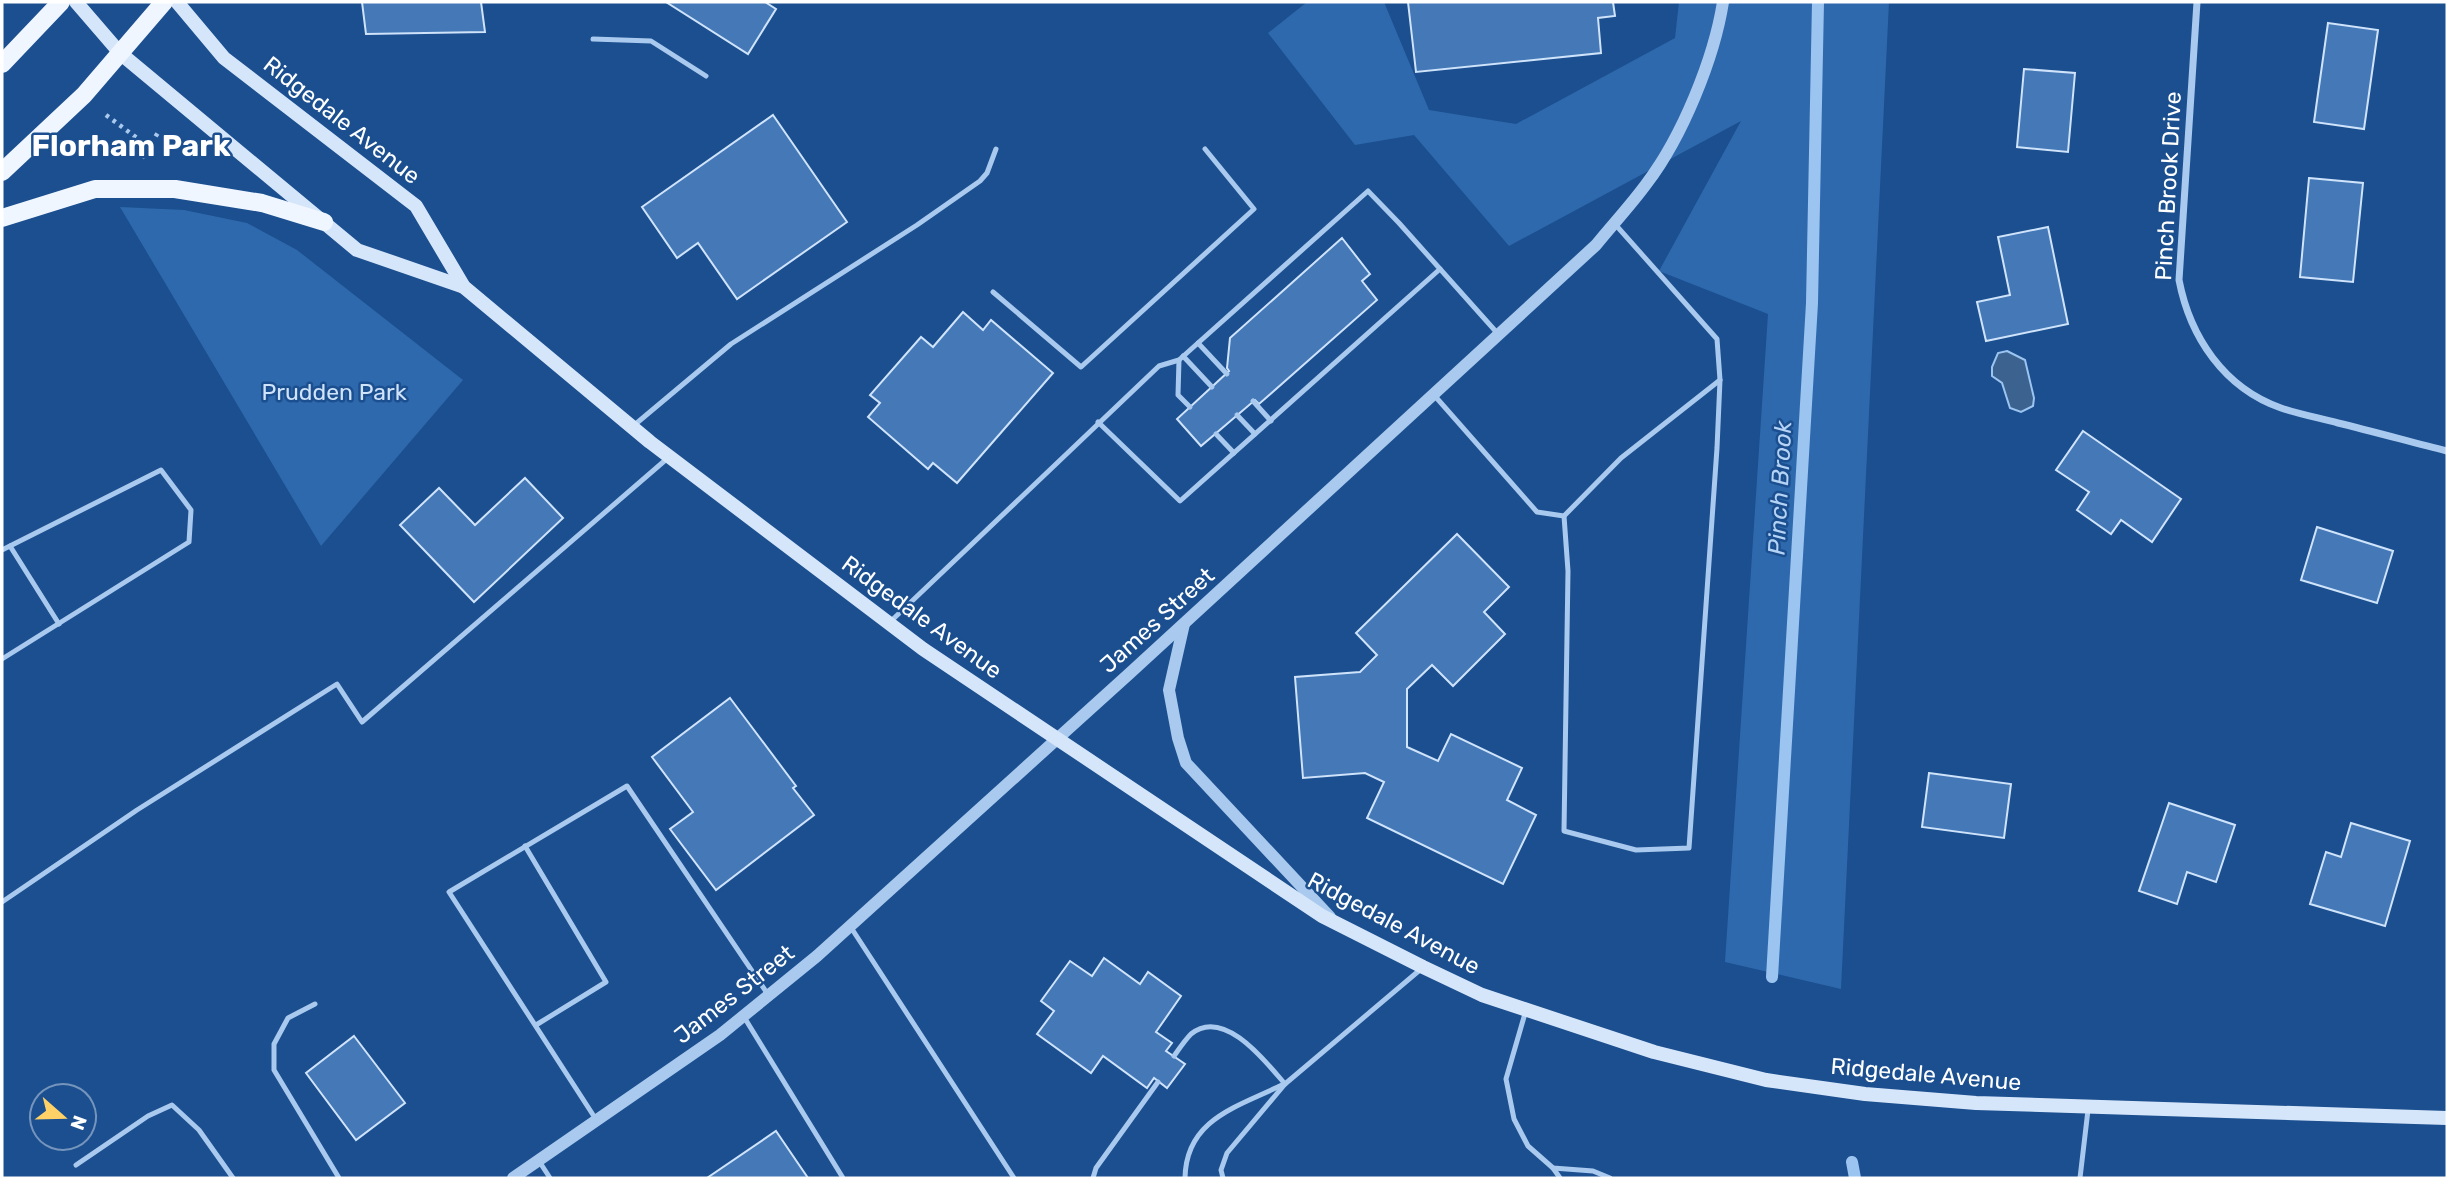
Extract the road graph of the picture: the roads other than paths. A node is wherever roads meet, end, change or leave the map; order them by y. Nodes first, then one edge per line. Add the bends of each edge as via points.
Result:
1 (61, 2) edge
2 (76, 2) edge
3 (164, 2) edge
4 (177, 2) edge
5 (1723, 2) edge
6 (2197, 2) edge
7 (593, 39) dead end
8 (120, 52) junction
9 (2, 64) edge
10 (706, 76) dead end
11 (996, 149) dead end
12 (1205, 149) dead end
13 (2, 172) edge
14 (2, 218) edge
15 (324, 222) junction
16 (1614, 223) junction
17 (1440, 270) junction
18 (464, 287) junction
19 (992, 292) dead end
20 (1499, 335) junction
21 (1198, 343) junction
22 (1181, 358) junction
23 (1227, 374) dead end
24 (1720, 380) junction
25 (1212, 387) dead end
26 (1434, 395) junction
27 (1253, 401) dead end
28 (1190, 407) dead end
29 (1237, 415) dead end
30 (1271, 421) junction
31 (1098, 422) junction
32 (632, 427) junction
33 (1216, 434) dead end
34 (1255, 434) junction
35 (2447, 451) edge
36 (1234, 453) junction
37 (669, 457) junction
38 (1564, 516) junction
39 (10, 546) junction
40 (2, 550) edge
41 (889, 623) junction
42 (1185, 623) junction
43 (58, 624) junction
44 (2, 659) edge
45 (1057, 739) junction
46 (525, 846) junction
47 (2, 902) edge
48 (1335, 922) junction
49 (850, 926) junction
50 (1423, 967) junction
51 (769, 996) junction
52 (315, 1004) dead end
53 (1526, 1010) junction
54 (744, 1016) junction
55 (536, 1025) junction
56 (1174, 1056) dead end
57 (1158, 1082) dead end
58 (1285, 1084) junction
59 (2089, 1107) junction
60 (2447, 1118) edge
61 (597, 1121) junction
62 (539, 1161) junction
63 (76, 1165) dead end
64 (1553, 1168) junction
65 (233, 1178) edge
66 (339, 1178) edge
67 (513, 1178) edge
68 (550, 1178) edge
69 (843, 1178) edge
70 (1014, 1178) edge
71 (1093, 1178) edge
72 (1185, 1178) edge
73 (1223, 1178) edge
74 (1560, 1178) edge
75 (1610, 1178) edge
76 (2080, 1178) edge

1 - 9 main road
2 - 8 main road, Ridgedale Avenue
3 - 8 main road
4 - 18 main road, Ridgedale Avenue via 224,58 416,206
5 - 16 street, James Street via 1699,85 1667,152
6 - 35 street, Pinch Brook Drive via 2179,280 2199,340 2220,368 2248,392 2280,407
7 - 10 lane via 651,41
8 - 13 main road via 78,101
8 - 15 main road, Ridgedale Avenue
11 - 32 lane via 988,173 980,181 732,344
12 - 19 lane via 1254,209 1081,367
14 - 15 main road via 95,189 175,189 262,203
15 - 18 main road, Ridgedale Avenue via 357,250
16 - 20 street, James Street
16 - 24 lane via 1717,340
17 - 20 lane
17 - 21 lane via 1368,191
17 - 30 lane
18 - 32 main road, Ridgedale Avenue
20 - 26 street, James Street
21 - 22 lane
21 - 23 lane
22 - 25 lane
22 - 28 lane via 1178,395
22 - 31 lane via 1159,366
24 - 38 lane via 1621,458
24 - 38 lane via 1689,848 1636,850 1564,831 1568,571
26 - 38 lane via 1537,512
26 - 42 street, James Street
27 - 30 lane
29 - 34 lane
30 - 34 lane
31 - 36 lane via 1180,501
31 - 41 lane
32 - 37 main road, Ridgedale Avenue
33 - 36 lane
34 - 36 lane
37 - 41 main road, Ridgedale Avenue
37 - 47 lane via 362,722 337,684
39 - 40 lane
39 - 43 lane
39 - 43 lane via 161,470 191,510 190,542
41 - 45 main road, Ridgedale Avenue
42 - 45 street, James Street
42 - 48 street via 1169,690 1186,763
43 - 44 lane
45 - 48 main road, Ridgedale Avenue
45 - 49 street, James Street
46 - 51 lane via 627,786
46 - 55 lane via 607,982
46 - 55 lane via 449,892
48 - 50 main road, Ridgedale Avenue
49 - 51 street, James Street
49 - 70 lane
50 - 53 main road, Ridgedale Avenue
50 - 58 lane
51 - 54 street, James Street
52 - 66 lane via 288,1018 274,1044 274,1070
53 - 59 main road, Ridgedale Avenue via 1654,1052 1766,1080 1865,1094
53 - 64 lane via 1506,1079 1514,1118 1528,1146
54 - 61 street, James Street
54 - 69 lane
55 - 61 lane
56 - 58 lane via 1190,1035 1217,1027 1259,1054
57 - 71 lane
58 - 72 lane via 1213,1119 1192,1145
58 - 73 lane via 1227,1153
59 - 60 main road, Ridgedale Avenue
59 - 76 lane
61 - 62 street, James Street
62 - 67 street, James Street
62 - 68 lane
63 - 65 lane via 148,1116 173,1105 199,1130
64 - 74 lane
64 - 75 lane via 1593,1171

